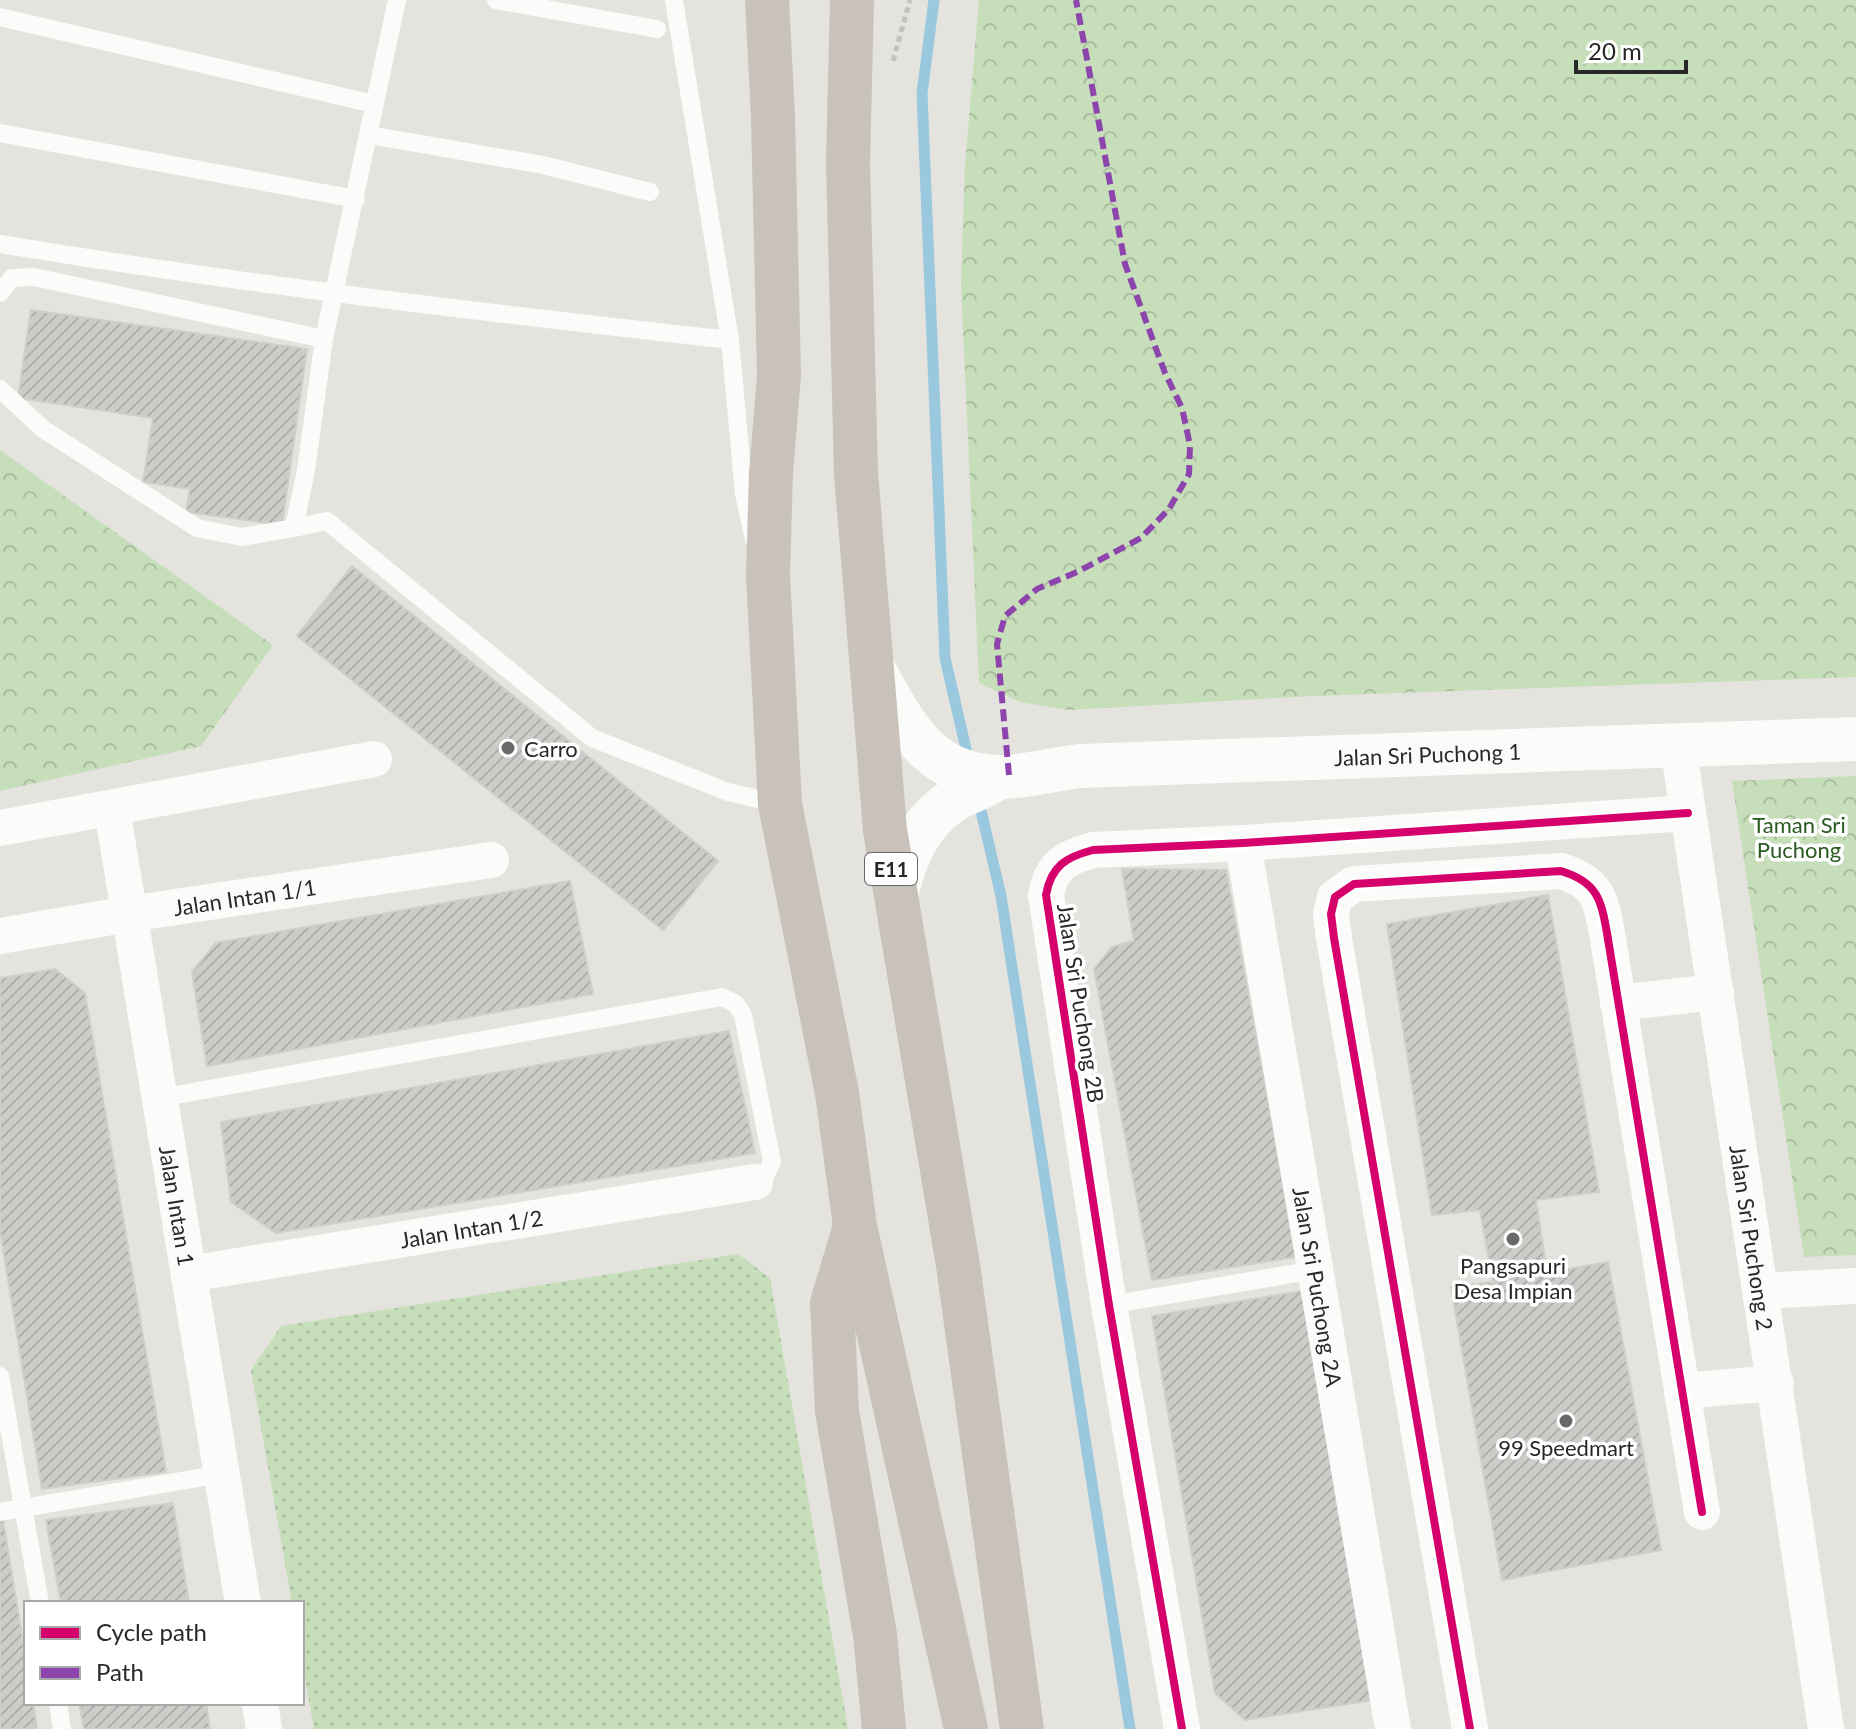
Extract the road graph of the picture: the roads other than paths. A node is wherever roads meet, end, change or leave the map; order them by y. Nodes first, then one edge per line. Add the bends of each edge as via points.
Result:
1 (397, 0) edge
2 (496, 0) edge
3 (674, 0) edge
4 (767, 0) edge
5 (852, 0) edge
6 (0, 17) edge
7 (657, 29) dead end
8 (374, 104) junction
9 (0, 133) edge
10 (369, 135) junction
11 (650, 192) dead end
12 (356, 199) junction
13 (0, 244) edge
14 (335, 291) junction
15 (0, 293) edge
16 (324, 339) junction
17 (730, 340) junction
18 (0, 389) edge
19 (294, 528) junction
20 (768, 575) junction
21 (872, 667) junction
22 (1856, 739) edge
23 (1678, 745) junction
24 (374, 759) dead end
25 (991, 779) junction
26 (780, 804) junction
27 (112, 809) junction
28 (1688, 813) junction
29 (0, 828) edge
30 (1324, 838) junction
31 (1243, 843) junction
32 (491, 860) dead end
33 (896, 894) junction
34 (1335, 897) junction
35 (129, 914) junction
36 (0, 936) edge
37 (1716, 992) junction
38 (1618, 1003) junction
39 (159, 1098) junction
40 (755, 1182) joint
41 (855, 1226) junction
42 (1315, 1270) junction
43 (189, 1274) junction
44 (1856, 1286) edge
45 (1762, 1291) junction
46 (1109, 1305) junction
47 (0, 1376) edge
48 (1776, 1383) junction
49 (1682, 1391) junction
50 (222, 1474) junction
51 (23, 1508) junction
52 (0, 1512) edge
53 (1702, 1512) dead end
54 (40, 1601) edge
55 (243, 1601) edge
56 (58, 1705) edge
57 (260, 1705) edge
58 (62, 1729) edge
59 (264, 1729) edge
60 (884, 1729) edge
61 (966, 1729) edge
62 (1022, 1729) edge
63 (1182, 1729) edge
64 (1393, 1729) edge
65 (1470, 1729) edge
66 (1826, 1729) edge

1 - 8 lane
2 - 7 lane
3 - 17 lane
4 - 20 highway via 779,376
5 - 21 highway, E11 via 848,162 856,473
6 - 8 lane
8 - 10 lane
9 - 12 lane
10 - 11 lane via 543,165
10 - 12 lane
12 - 14 lane
13 - 14 lane
14 - 16 lane
14 - 17 lane
15 - 16 lane via 12,278 34,277
16 - 19 lane
17 - 20 lane via 744,494 750,531
18 - 19 lane via 43,429 197,528 242,537
19 - 26 lane via 327,521 592,738 728,792
20 - 26 highway
21 - 25 street, Jalan Sri Puchong 1 via 903,723 937,760
21 - 33 highway, E11 via 885,830
22 - 23 street, Jalan Sri Puchong 1
23 - 25 street, Jalan Sri Puchong 1 via 1080,766
23 - 28 street, Jalan Sri Puchong 2
24 - 27 street
25 - 33 street, Jalan Sri Puchong 1 via 932,817 904,863
26 - 41 highway via 837,1093
27 - 29 street
27 - 35 street, Jalan Intan 1
28 - 30 street, Jalan Sri Puchong 2B
28 - 37 street, Jalan Sri Puchong 2
30 - 31 street, Jalan Sri Puchong 2B
30 - 34 street
31 - 42 street, Jalan Sri Puchong 2A
31 - 46 street, Jalan Sri Puchong 2B via 1093,850 1073,855 1049,878 1046,895
32 - 35 street, Jalan Intan 1/1
33 - 62 highway, E11 via 958,1265
34 - 38 street via 1354,884 1374,882 1561,871 1582,877 1602,907
34 - 65 street via 1334,938
35 - 36 street, Jalan Intan 1/1
35 - 39 street, Jalan Intan 1
37 - 38 street
37 - 45 street, Jalan Sri Puchong 2
38 - 49 street
39 - 40 lane via 722,997 743,1015 772,1162
39 - 43 street, Jalan Intan 1
40 - 43 street, Jalan Intan 1/2
41 - 60 highway via 832,1303 837,1411 875,1635
41 - 61 highway
42 - 46 lane
42 - 64 street, Jalan Sri Puchong 2A
43 - 50 street, Jalan Intan 1
44 - 45 street
45 - 48 street, Jalan Sri Puchong 2
46 - 63 street, Jalan Sri Puchong 2B
47 - 51 lane
48 - 49 street
48 - 66 street, Jalan Sri Puchong 2
49 - 53 street
50 - 51 lane
50 - 55 street, Jalan Intan 1
51 - 52 lane
51 - 54 lane
56 - 58 lane
57 - 59 street

